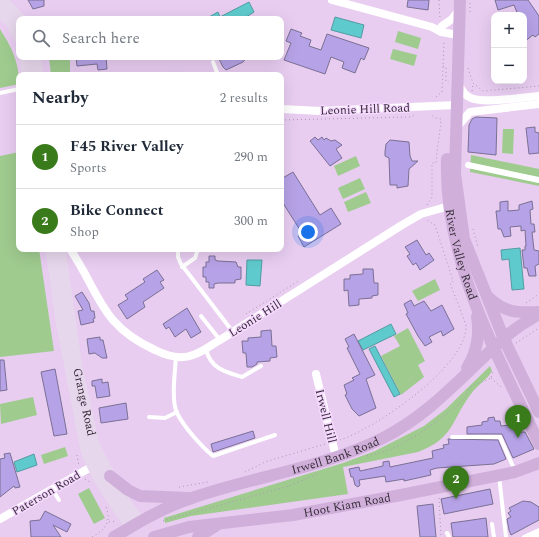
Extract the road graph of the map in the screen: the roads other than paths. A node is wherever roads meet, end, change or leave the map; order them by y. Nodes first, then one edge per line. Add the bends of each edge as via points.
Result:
1 (332, 0) edge
2 (3, 3) edge
3 (460, 5) edge
4 (17, 16) edge
5 (442, 29) junction
6 (16, 32) edge
7 (459, 32) junction
8 (457, 52) junction
9 (25, 60) edge
10 (36, 60) edge
11 (213, 62) dead end
12 (27, 72) edge
13 (38, 72) edge
14 (217, 72) edge
15 (458, 84) junction
16 (16, 90) edge
17 (0, 93) edge
18 (539, 96) edge
19 (539, 104) edge
20 (453, 105) junction
21 (284, 109) edge
22 (456, 128) junction
23 (468, 165) dead end
24 (539, 180) edge
25 (453, 205) junction
26 (72, 252) edge
27 (178, 252) edge
28 (197, 252) edge
29 (56, 253) edge
30 (182, 267) junction
31 (82, 270) junction
32 (485, 294) junction
33 (476, 304) junction
34 (539, 313) edge
35 (201, 316) dead end
36 (233, 332) junction
37 (220, 340) junction
38 (499, 343) junction
39 (206, 349) junction
40 (176, 357) junction
41 (261, 366) dead end
42 (316, 374) dead end
43 (461, 378) junction
44 (177, 412) junction
45 (539, 412) edge
46 (148, 417) dead end
47 (275, 435) dead end
48 (452, 437) dead end
49 (539, 444) edge
50 (336, 457) junction
51 (539, 463) edge
52 (91, 467) junction
53 (515, 472) junction
54 (499, 475) junction
55 (110, 476) junction
56 (52, 489) junction
57 (192, 498) junction
58 (60, 500) dead end
59 (0, 519) edge
60 (222, 522) junction
61 (492, 524) dead end
62 (136, 529) edge
63 (539, 530) edge
64 (539, 534) edge
65 (114, 537) edge
66 (153, 537) edge
67 (198, 537) edge
68 (494, 537) edge
69 (506, 537) edge
70 (524, 537) edge
71 (534, 537) edge

1 - 5 street
2 - 4 main road
2 - 6 main road
3 - 5 street
3 - 7 main road, River Valley Road
5 - 7 street
7 - 8 main road, River Valley Road
8 - 15 main road, River Valley Road
8 - 20 main road, River Valley Road via 452,67
9 - 12 main road
10 - 13 main road
11 - 14 lane
15 - 18 street via 462,92 471,99
15 - 20 main road, River Valley Road
16 - 17 lane
19 - 22 street via 470,112
20 - 21 street, Leonie Hill Road
20 - 22 main road, River Valley Road
20 - 25 main road, River Valley Road via 446,178
22 - 25 main road, River Valley Road
23 - 24 street
25 - 32 main road, River Valley Road
25 - 33 main road, River Valley Road via 454,235
25 - 36 street, Leonie Hill via 421,214
26 - 31 street, Leonie Hill
27 - 30 lane
28 - 30 lane via 195,258
29 - 31 street, Leonie Hill via 76,263
29 - 52 main road, Grange Road via 77,411
29 - 55 main road, Grange Road via 94,445
30 - 36 lane
31 - 40 street, Leonie Hill via 107,314 118,327 144,345
32 - 34 main road via 497,306 507,310
32 - 38 main road, River Valley Road
33 - 38 main road, River Valley Road
33 - 43 main road via 478,342 471,362
34 - 38 main road, Irwell Bank Road
35 - 37 lane
36 - 37 street, Leonie Hill
37 - 39 street, Leonie Hill
38 - 43 main road, Irwell Bank Road
38 - 45 main road, River Valley Road
38 - 49 main road, River Valley Road
39 - 40 street, Leonie Hill via 193,355
39 - 41 lane via 216,367 225,372 242,377
40 - 44 lane via 174,388
42 - 50 street, Irwell Hill
43 - 50 main road, Irwell Bank Road via 437,402 409,424 383,438
44 - 46 lane via 165,418
44 - 47 lane via 203,447 213,456
48 - 53 lane via 500,437
50 - 57 main road, Irwell Bank Road
51 - 53 main road, Hoot Kiam Road
52 - 56 street, Paterson Road
52 - 62 main road, Grange Road
53 - 54 main road, Hoot Kiam Road
54 - 60 main road, Hoot Kiam Road via 293,515
54 - 69 lane
55 - 57 main road via 140,496
55 - 62 main road, Grange Road
56 - 58 lane
56 - 59 street, Paterson Road
57 - 62 main road, Irwell Bank Road via 151,515
60 - 66 main road, Hoot Kiam Road via 174,530
60 - 67 main road
61 - 68 lane
62 - 65 main road, Irwell Bank Road
62 - 66 main road, Grange Road
63 - 70 lane
64 - 71 street

